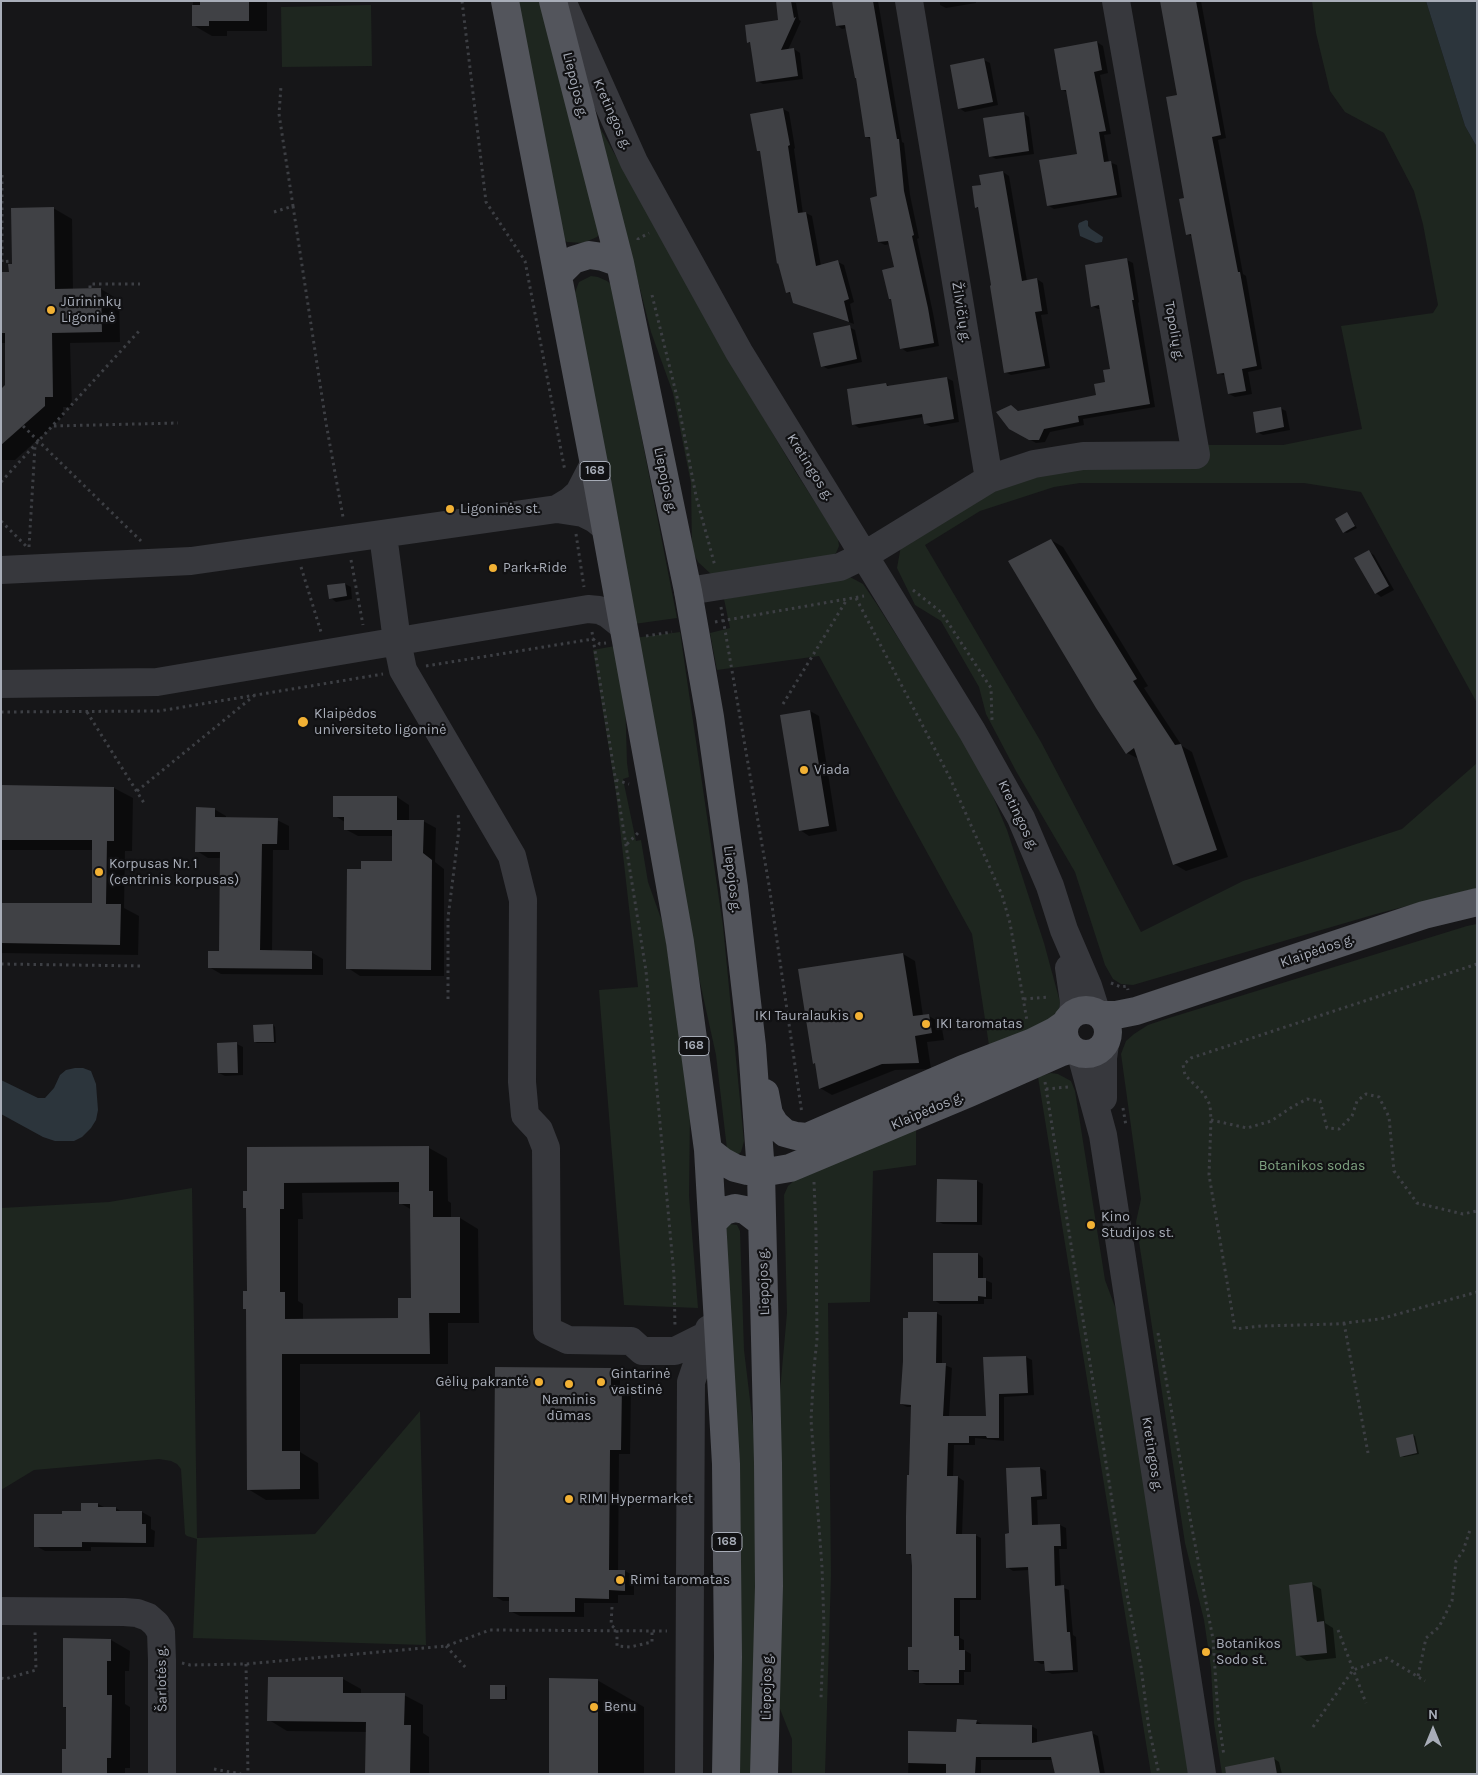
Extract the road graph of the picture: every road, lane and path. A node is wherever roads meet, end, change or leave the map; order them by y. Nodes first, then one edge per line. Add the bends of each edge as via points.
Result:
1 (462, 1) edge
2 (505, 1) edge
3 (553, 1) edge
4 (562, 1) edge
5 (909, 1) edge
6 (1116, 1) edge
7 (281, 86) dead end
8 (2, 175) edge
9 (274, 212) dead end
10 (1, 213) edge
11 (668, 224) junction
12 (630, 256) junction
13 (12, 262) dead end
14 (558, 275) junction
15 (140, 284) dead end
16 (90, 288) dead end
17 (652, 294) dead end
18 (140, 330) dead end
19 (178, 423) dead end
20 (23, 426) dead end
21 (53, 426) junction
22 (39, 441) junction
23 (35, 446) junction
24 (594, 464) junction
25 (989, 479) junction
26 (1, 482) edge
27 (566, 507) junction
28 (1, 521) edge
29 (605, 527) junction
30 (383, 535) junction
31 (141, 541) dead end
32 (295, 547) junction
33 (865, 556) junction
34 (611, 561) junction
35 (1, 570) edge
36 (718, 586) junction
37 (906, 586) dead end
38 (688, 591) junction
39 (847, 600) junction
40 (588, 609) junction
41 (723, 620) junction
42 (694, 628) junction
43 (624, 633) junction
44 (593, 639) junction
45 (397, 641) junction
46 (327, 654) junction
47 (403, 670) junction
48 (1, 684) edge
49 (255, 694) dead end
50 (783, 704) dead end
51 (87, 712) dead end
52 (993, 724) dead end
53 (616, 780) junction
54 (628, 784) dead end
55 (137, 791) junction
56 (144, 803) dead end
57 (638, 833) dead end
58 (626, 844) junction
59 (1477, 902) edge
60 (1064, 930) junction
61 (1077, 961) junction
62 (1, 964) edge
63 (1477, 964) edge
64 (143, 966) dead end
65 (1148, 1008) junction
66 (1088, 1031) junction
67 (1037, 1052) junction
68 (754, 1072) junction
69 (1089, 1084) junction
70 (1122, 1099) dead end
71 (1211, 1120) junction
72 (1115, 1132) junction
73 (708, 1150) junction
74 (804, 1155) junction
75 (761, 1173) junction
76 (1477, 1211) edge
77 (713, 1222) junction
78 (762, 1223) junction
79 (764, 1258) junction
80 (1477, 1292) edge
81 (718, 1310) junction
82 (1344, 1323) junction
83 (1157, 1326) dead end
84 (705, 1336) junction
85 (675, 1351) junction
86 (691, 1382) junction
87 (1368, 1453) dead end
88 (1470, 1530) dead end
89 (612, 1607) dead end
90 (1, 1611) edge
91 (35, 1611) junction
92 (617, 1630) junction
93 (1338, 1630) dead end
94 (652, 1631) junction
95 (674, 1631) dead end
96 (446, 1646) junction
97 (162, 1660) junction
98 (246, 1664) junction
99 (466, 1668) dead end
100 (1354, 1670) junction
101 (1418, 1676) junction
102 (1, 1678) edge
103 (1425, 1681) dead end
104 (821, 1698) dead end
105 (1366, 1703) dead end
106 (1313, 1727) dead end
107 (1224, 1757) dead end
108 (214, 1769) dead end
109 (162, 1774) edge
110 (241, 1774) edge
111 (248, 1774) edge
112 (689, 1774) edge
113 (726, 1774) edge
114 (764, 1774) edge
115 (1159, 1774) edge
116 (1202, 1774) edge

1 - 27 path via 486,202 525,262
2 - 14 main road, 168
3 - 12 main road, Liepojos g.
4 - 11 street, Kretingos g. via 634,162
5 - 25 street, Žilvičių g.
6 - 25 street, Topolių g. via 1196,455 1083,456 1034,464
7 - 9 path via 279,114 293,206
8 - 10 path
10 - 13 path via 2,262
11 - 12 path via 638,239
11 - 33 street, Kretingos g. via 738,352
12 - 14 main road via 589,254 573,260
12 - 38 main road, Liepojos g.
14 - 24 main road, 168
15 - 16 path via 90,284
17 - 36 path
18 - 21 path
19 - 21 path
20 - 22 path
21 - 22 path
22 - 23 path
22 - 31 path
23 - 26 path
23 - 28 path via 29,549
24 - 27 street via 579,493
24 - 29 main road, 168
25 - 33 street
27 - 29 street via 584,513
27 - 30 street
27 - 40 path
29 - 34 main road, 168
30 - 32 street
30 - 45 street
32 - 35 street via 191,561
32 - 46 path
33 - 36 street via 840,567
33 - 60 street, Kretingos g. via 972,730 1021,818 1050,886
34 - 40 street via 605,584
34 - 43 main road, 168
36 - 38 street
36 - 41 path
37 - 52 path via 941,612 991,688
38 - 42 main road, Liepojos g.
39 - 41 path
39 - 50 path
39 - 67 path via 856,598 950,778 1002,895 1027,1026
40 - 43 street via 608,614
40 - 44 path
40 - 45 street
41 - 42 path
41 - 74 path via 769,885 803,1121
42 - 43 path
42 - 68 main road, Liepojos g. via 733,878
43 - 44 path via 600,644
43 - 73 main road, 168 via 680,942
44 - 47 path
44 - 53 path
45 - 46 street
45 - 47 street
46 - 47 path via 348,680
46 - 48 street via 156,682
47 - 85 street via 512,856 523,900 522,1082 524,1115 539,1130 546,1148 547,1330 568,1340 631,1341 642,1351
49 - 55 path
51 - 55 path
53 - 54 path
53 - 58 path
55 - 56 path
57 - 58 path
58 - 85 path via 646,971 674,1275
59 - 65 main road, Klaipėdos g. via 1424,915
60 - 61 street, Kretingos g.
60 - 66 street, Kretingos g. via 1074,1002
61 - 65 street, Klaipėdos g. via 1104,994 1116,1002
61 - 66 street, Kretingos g.
62 - 64 path
63 - 71 path via 1191,1058 1183,1065 1185,1075 1204,1094 1210,1105
65 - 66 main road, Klaipėdos g.
66 - 67 main road, Klaipėdos g. via 1056,1031
66 - 69 street, Kretingos g.
66 - 72 street, Kretingos g. via 1103,1058
67 - 69 street
67 - 74 main road, Klaipėdos g.
67 - 115 path
68 - 74 main road via 763,1086 769,1114 775,1124 785,1133 796,1136
68 - 75 main road, Liepojos g.
69 - 72 street, Kretingos g.
70 - 72 path
71 - 76 path via 1247,1128 1271,1122 1307,1099 1320,1101 1327,1128 1339,1129 1352,1116 1357,1101 1366,1094 1379,1097 1389,1117 1394,1170 1417,1203 1463,1214
71 - 82 path via 1209,1175 1235,1329
72 - 116 street, Kretingos g.
73 - 75 main road via 735,1168
73 - 77 main road, 168
74 - 75 main road, Klaipėdos g.
74 - 79 main road via 778,1185 775,1237
74 - 104 path via 816,1231 817,1339 811,1420 822,1567
75 - 78 main road, Liepojos g.
77 - 78 main road via 724,1211 736,1208 745,1210
77 - 81 main road, 168
78 - 79 main road, Liepojos g.
79 - 114 main road, Liepojos g. via 769,1576
80 - 82 path via 1380,1319
81 - 84 street
81 - 113 main road, 168 via 726,1482
82 - 87 path
83 - 107 path via 1214,1639
84 - 85 street
84 - 86 street
85 - 86 street
86 - 112 street
88 - 101 path via 1464,1551 1456,1561 1452,1601 1438,1626 1426,1638
89 - 92 path via 612,1625
90 - 91 street, Šarlotės g.
91 - 97 street, Šarlotės g. via 124,1612 148,1617 161,1632
91 - 102 path via 36,1670
92 - 94 path
92 - 94 path via 617,1646 630,1647 652,1642
92 - 96 path via 490,1630
93 - 100 path
94 - 95 path
96 - 98 path
96 - 99 path
97 - 98 path via 190,1665
97 - 109 street, Šarlotės g.
98 - 111 path
100 - 101 path via 1387,1658
100 - 105 path
100 - 106 path
101 - 103 path
108 - 110 path

